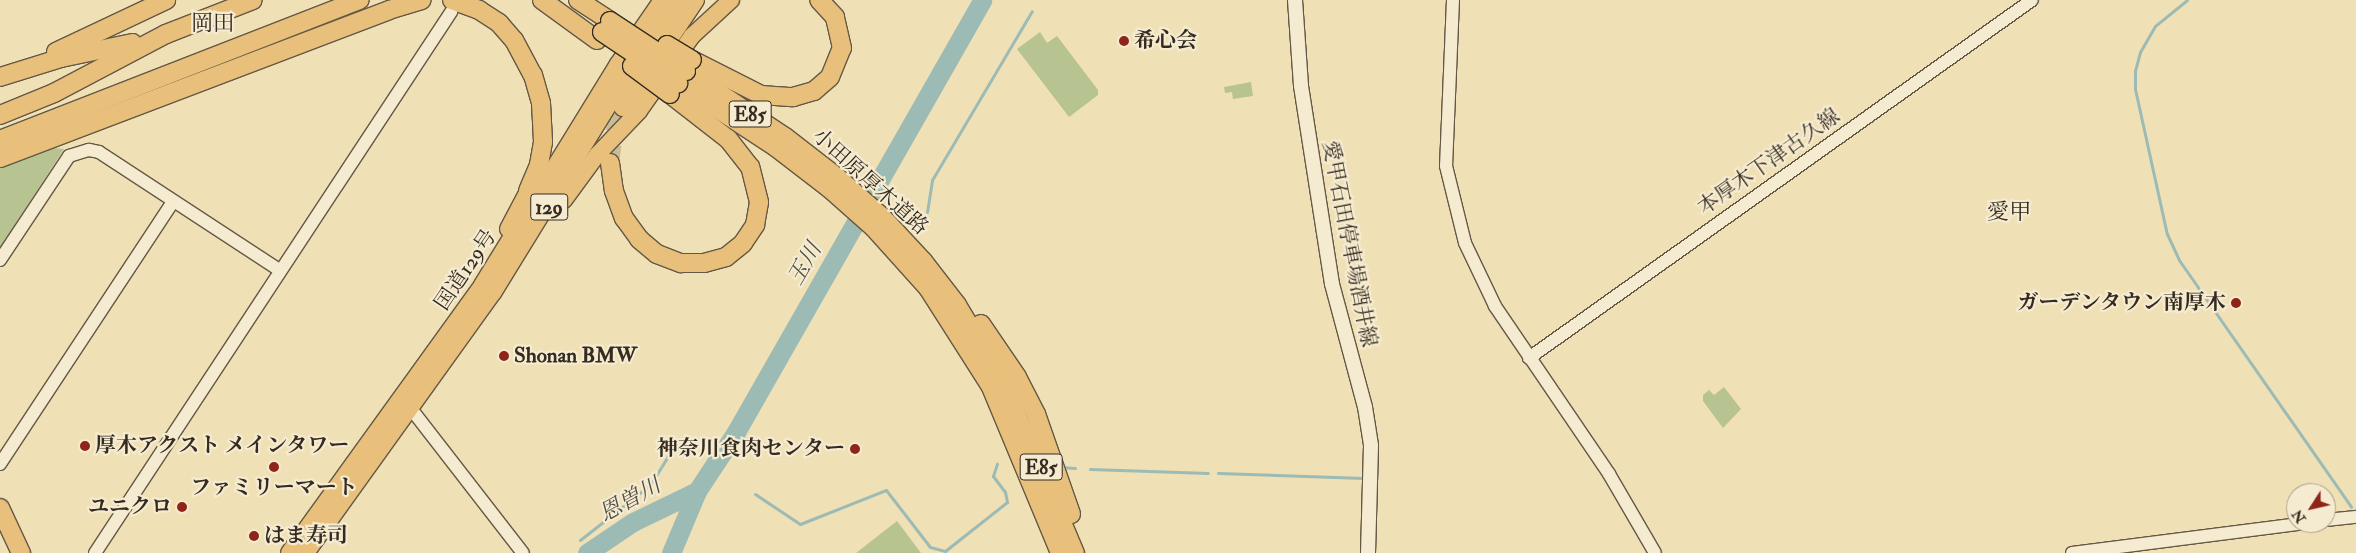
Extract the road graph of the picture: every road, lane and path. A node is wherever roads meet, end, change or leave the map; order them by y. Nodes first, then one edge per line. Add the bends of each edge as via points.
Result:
1 (166, 0) edge
2 (253, 0) edge
3 (360, 0) edge
4 (422, 0) edge
5 (542, 0) edge
6 (550, 0) edge
7 (578, 0) edge
8 (589, 0) edge
9 (662, 0) edge
10 (678, 0) edge
11 (695, 0) edge
12 (731, 0) edge
13 (820, 0) edge
14 (1295, 0) edge
15 (1453, 0) edge
16 (2032, 0) edge
17 (452, 6) edge
18 (606, 27) junction
19 (166, 34) junction
20 (7, 75) edge
21 (682, 77) junction
22 (193, 85) junction
23 (124, 91) junction
24 (107, 98) junction
25 (623, 107) tunnel mouth
26 (0, 115) edge
27 (48, 138) junction
28 (0, 140) edge
29 (0, 158) edge
30 (610, 163) tunnel mouth
31 (528, 191) joint
32 (173, 202) junction
33 (900, 245) junction
34 (0, 260) edge
35 (279, 270) junction
36 (488, 289) junction
37 (1529, 358) junction
38 (1004, 382) junction
39 (407, 404) junction
40 (0, 464) edge
41 (0, 508) edge
42 (2356, 516) edge
43 (2336, 519) edge
44 (2286, 525) edge
45 (21, 553) edge
46 (95, 553) edge
47 (289, 553) edge
48 (306, 553) edge
49 (523, 553) edge
50 (1060, 553) edge
51 (1075, 553) edge
52 (1087, 553) edge
53 (1368, 553) edge
54 (1655, 553) edge
55 (2072, 553) edge

1 - 20 highway
2 - 19 highway
3 - 23 highway
4 - 22 highway
5 - 18 highway
6 - 18 highway
7 - 18 highway
8 - 18 highway
9 - 36 highway, 国道129号 / 129 via 618,64
10 - 36 highway, 国道129号 / 129
11 - 25 highway
12 - 36 highway via 692,36 639,110 597,155 534,243
13 - 21 highway via 835,18 842,48 830,77 814,90 793,97 761,95
14 - 53 main road, 愛甲石田停車場酒井線 via 1301,86 1329,266 1341,326 1366,407 1371,446
15 - 37 street via 1445,132 1451,197 1465,243 1486,290
16 - 37 street, 本厚木下津古久線
17 - 31 highway via 479,10 498,23 514,40 533,75 541,103 542,142 539,164
17 - 35 street
18 - 21 highway, 小田原厚木道路 / E85, bridge
18 - 21 highway, bridge
19 - 20 highway
19 - 26 highway via 54,93
21 - 30 highway via 750,167 759,202 754,225 743,243 726,256 704,263 681,263 657,254 639,239 624,218 614,191
21 - 33 highway, 小田原厚木道路 / E85 via 808,163
22 - 23 highway
22 - 27 highway
23 - 24 highway
24 - 27 highway
24 - 28 highway
27 - 29 highway
31 - 36 highway
32 - 34 street via 99,152 80,151 69,156
32 - 35 street
32 - 40 street
33 - 38 highway, 小田原厚木道路 / E85 via 946,312
33 - 38 highway via 964,301
35 - 46 street
36 - 39 highway, 国道129号 / 129
37 - 54 street via 1609,474
38 - 50 highway, 小田原厚木道路 / E85
38 - 51 highway, 小田原厚木道路 / E85
38 - 52 highway via 1044,434
39 - 47 highway, 国道129号 / 129
39 - 48 highway, 国道129号 / 129
39 - 49 street
41 - 45 highway
42 - 43 street
44 - 55 street

